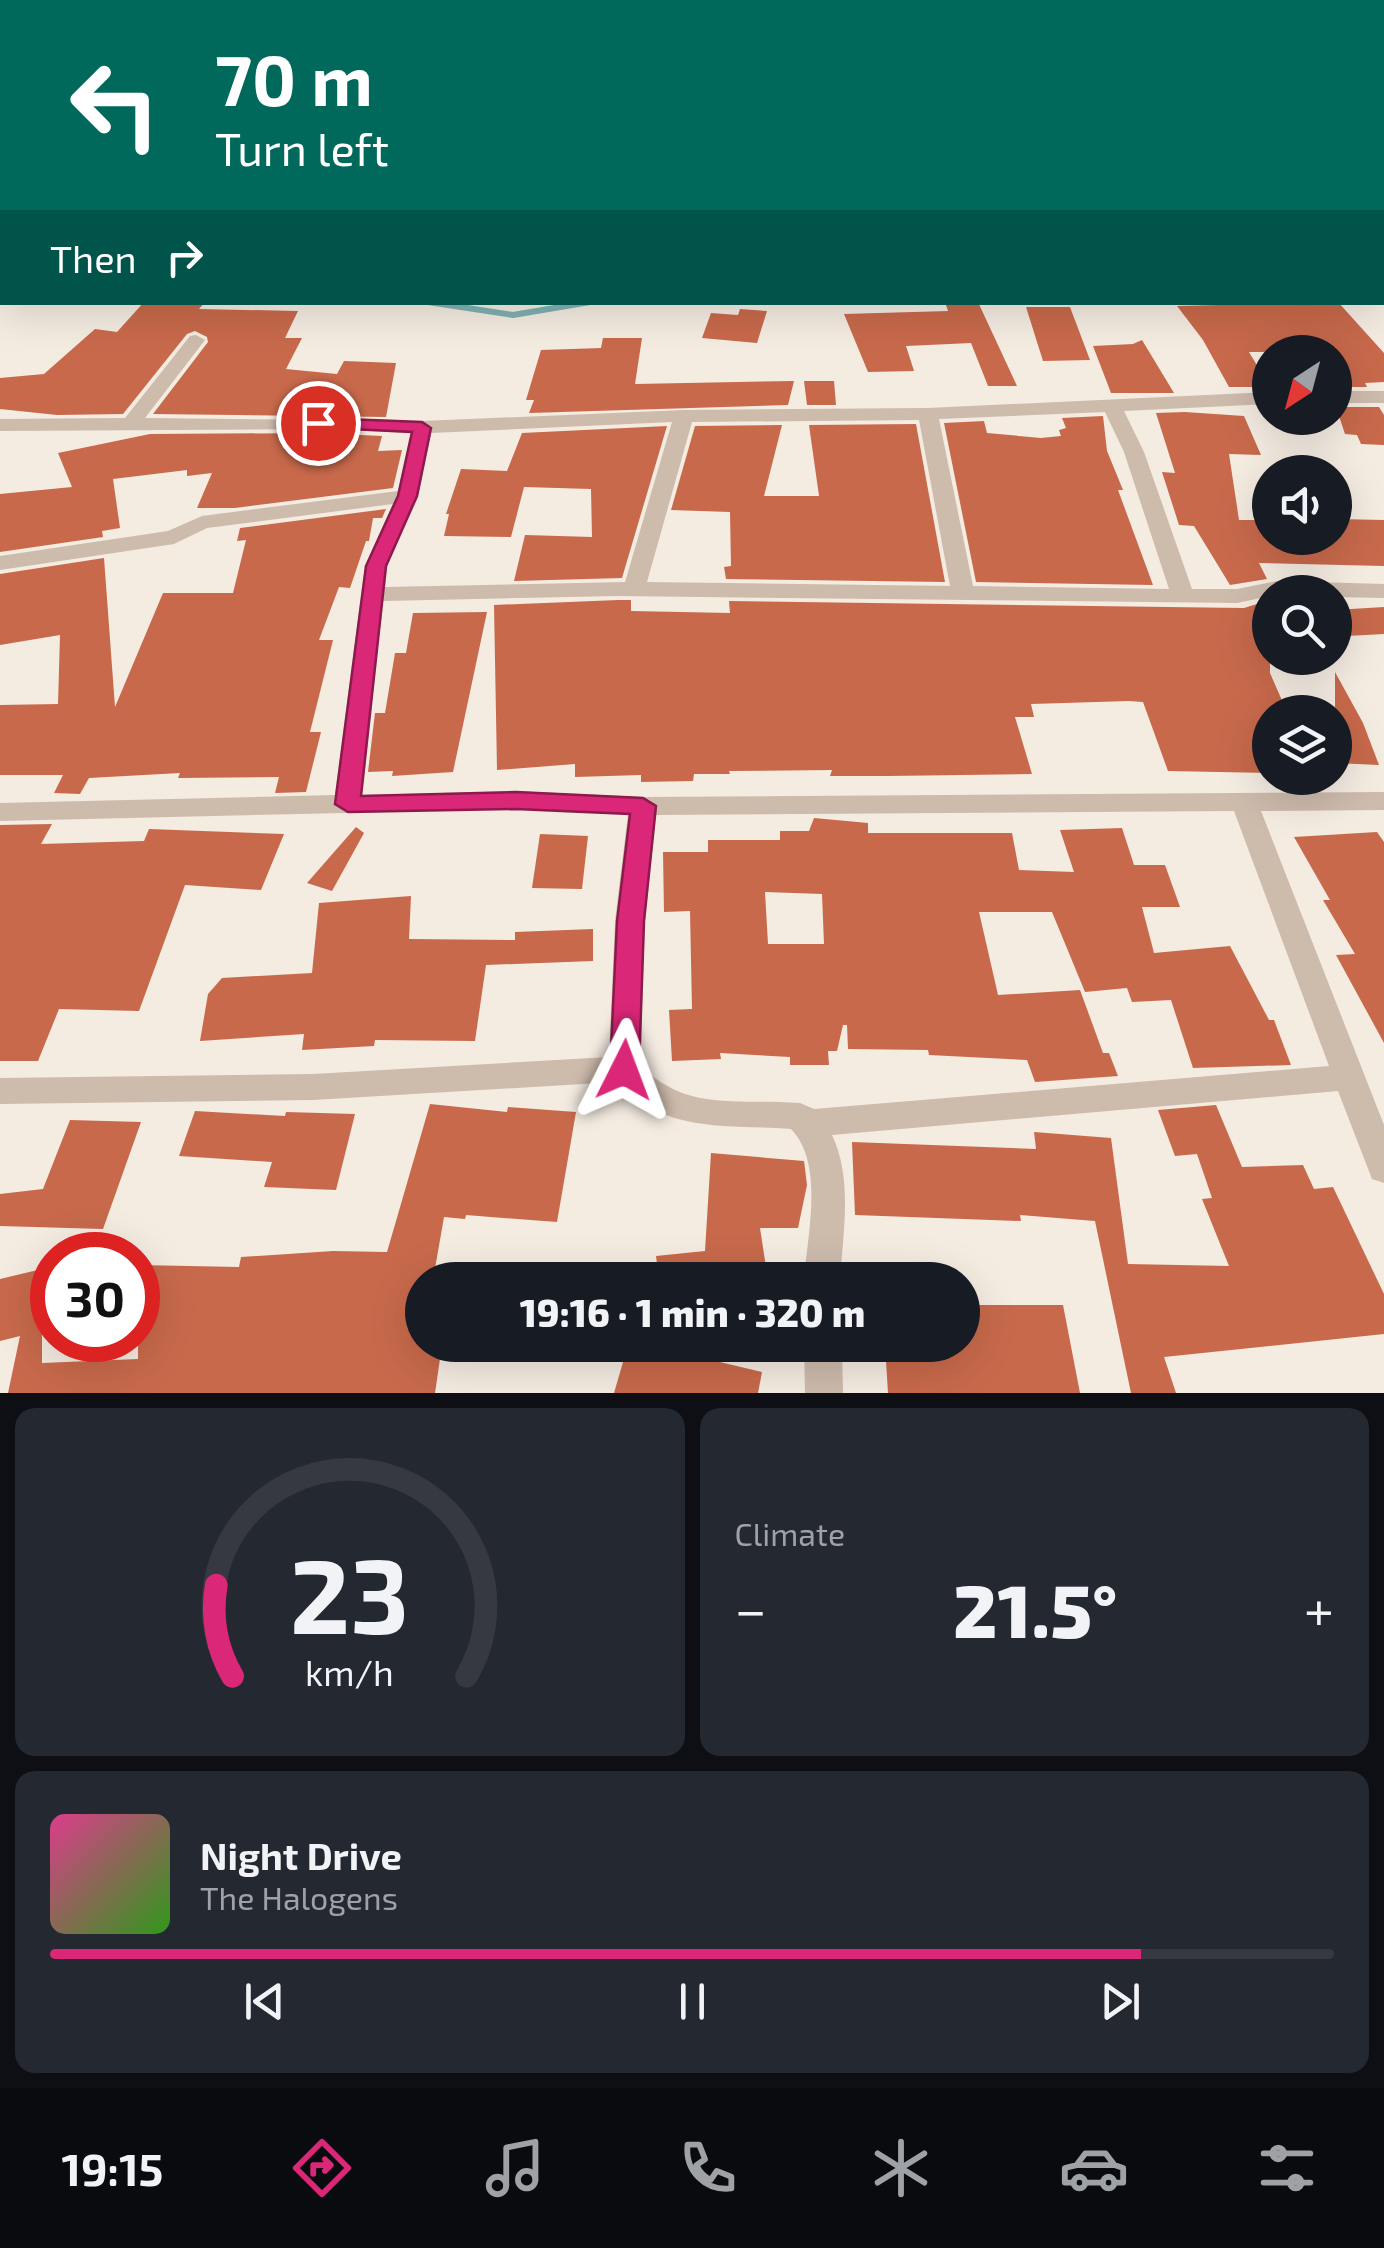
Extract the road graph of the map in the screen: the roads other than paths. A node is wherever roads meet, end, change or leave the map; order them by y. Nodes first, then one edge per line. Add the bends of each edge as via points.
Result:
1 (196, 340) dead end
2 (1352, 397) edge
3 (1384, 397) edge
4 (1252, 399) edge
5 (1111, 403) junction
6 (928, 414) junction
7 (684, 416) junction
8 (0, 426) edge
9 (130, 426) junction
10 (422, 428) junction
11 (407, 496) junction
12 (0, 564) edge
13 (634, 590) junction
14 (1384, 591) edge
15 (376, 594) junction
16 (963, 595) junction
17 (1183, 595) junction
18 (1384, 801) edge
19 (348, 804) junction
20 (1244, 804) junction
21 (643, 806) junction
22 (0, 812) edge
23 (624, 1070) junction
24 (1348, 1077) junction
25 (0, 1091) edge
26 (811, 1123) junction
27 (1384, 1169) edge
28 (823, 1262) edge
29 (823, 1362) edge
30 (824, 1393) edge

1 - 9 street
2 - 3 street
4 - 5 street
5 - 6 street
5 - 17 street
6 - 7 street
6 - 16 street
7 - 10 street
7 - 13 street
8 - 9 street
9 - 10 street
10 - 11 street
11 - 12 street via 202,522 174,537
11 - 15 street via 376,566
13 - 15 street
13 - 16 street
14 - 17 street via 1277,588 1237,596
15 - 19 street
16 - 17 street
18 - 20 street
19 - 21 street via 516,800
19 - 22 street
20 - 21 street
20 - 24 street
21 - 23 street
23 - 25 street via 313,1087
23 - 26 street via 662,1105 712,1115 800,1116
24 - 26 street
24 - 27 street
26 - 28 street via 823,1142 826,1168
29 - 30 street

